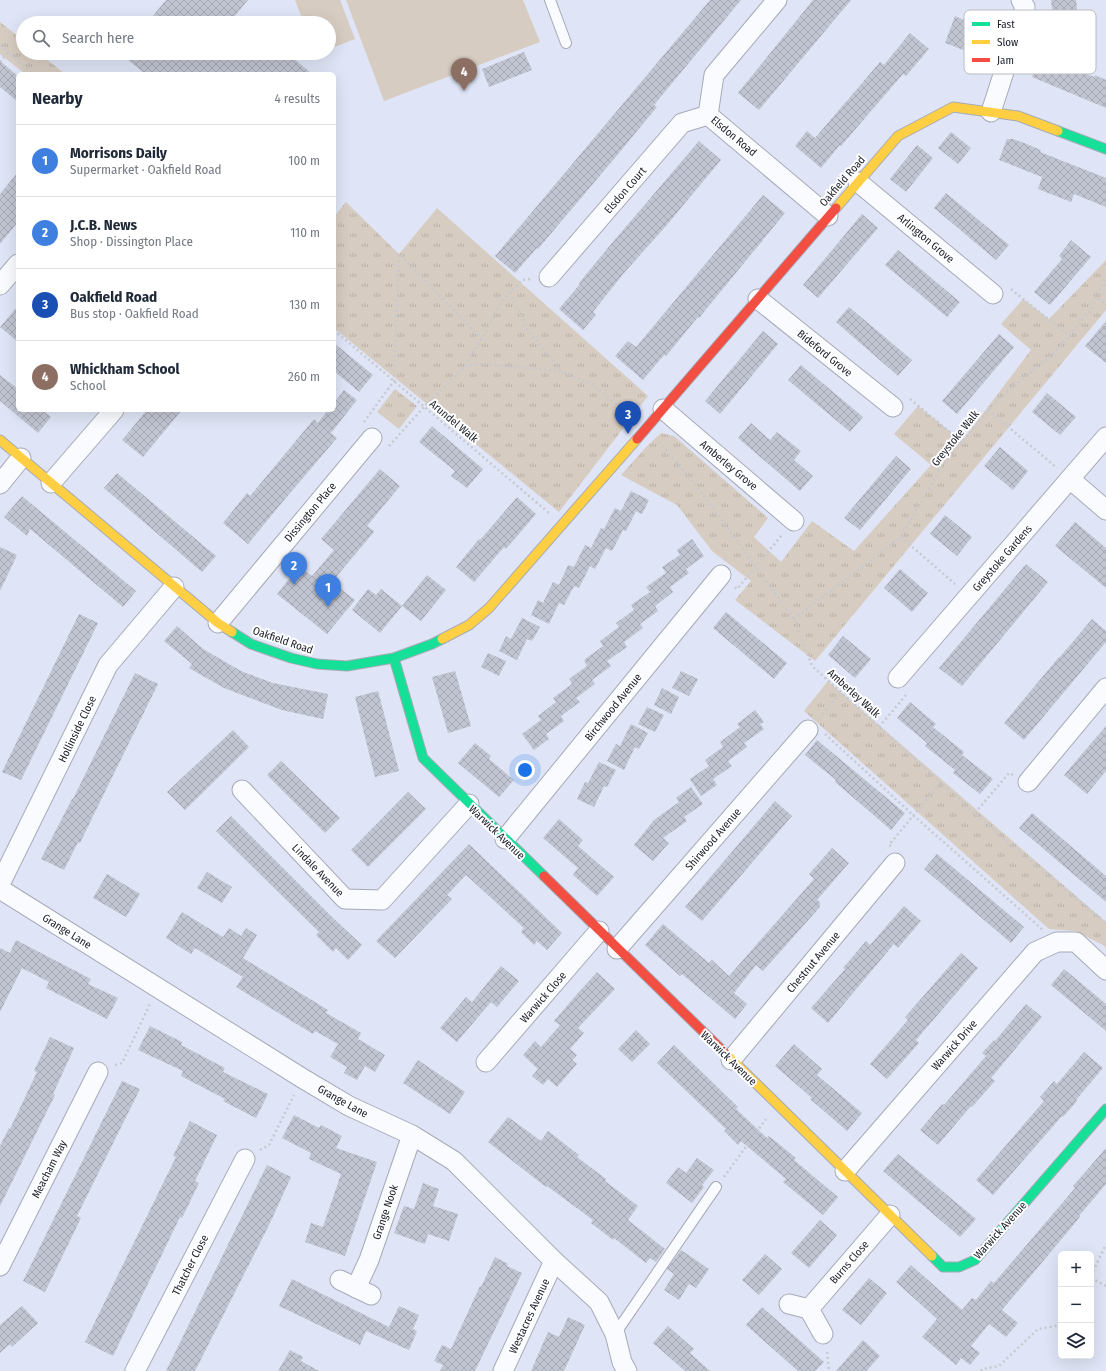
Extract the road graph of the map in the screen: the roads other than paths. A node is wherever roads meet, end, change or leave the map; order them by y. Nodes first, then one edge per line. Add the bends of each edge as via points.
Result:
1 (550, 0) edge
2 (777, 0) edge
3 (1021, 0) edge
4 (1024, 10) edge
5 (566, 44) dead end
6 (1003, 74) edge
7 (991, 112) junction
8 (708, 115) junction
9 (1106, 149) edge
10 (858, 182) junction
11 (828, 216) junction
12 (16, 266) edge
13 (549, 277) road end
14 (0, 285) edge
15 (993, 294) road end
16 (758, 299) junction
17 (893, 407) road end
18 (663, 409) junction
19 (112, 412) edge
20 (1106, 437) edge
21 (372, 438) road end
22 (0, 440) edge
23 (21, 458) junction
24 (1070, 479) junction
25 (51, 483) junction
26 (0, 484) edge
27 (1106, 510) edge
28 (794, 521) road end
29 (721, 575) dead end
30 (174, 587) junction
31 (218, 623) junction
32 (394, 658) junction
33 (898, 678) road end
34 (1106, 688) edge
35 (814, 727) road end
36 (1028, 782) road end
37 (242, 790) dead end
38 (468, 804) junction
39 (505, 840) junction
40 (895, 863) road end
41 (0, 884) edge
42 (0, 889) edge
43 (599, 931) junction
44 (617, 949) junction
45 (1106, 970) edge
46 (731, 1060) junction
47 (486, 1062) dead end
48 (98, 1072) road end
49 (1106, 1109) edge
50 (412, 1136) junction
51 (245, 1159) road end
52 (845, 1171) junction
53 (716, 1187) road end
54 (890, 1215) junction
55 (554, 1261) junction
56 (0, 1266) edge
57 (356, 1287) dead end
58 (789, 1304) dead end
59 (809, 1309) junction
60 (615, 1334) junction
61 (824, 1334) dead end
62 (135, 1371) edge
63 (503, 1371) edge
64 (627, 1371) edge

1 - 5 lane
2 - 8 street, Elsdon Road via 714,75
3 - 4 street
6 - 7 street
7 - 9 street, Oakfield Road via 1018,116
7 - 10 street, Oakfield Road via 953,107 898,136
8 - 11 street, Elsdon Road
8 - 13 street, Elsdon Court via 682,123
10 - 11 street, Oakfield Road
10 - 15 street, Arlington Grove
11 - 16 street, Oakfield Road
12 - 14 street
16 - 17 street, Bideford Grove
16 - 18 street, Oakfield Road
18 - 28 street, Amberley Grove
18 - 32 street, Oakfield Road via 489,608 469,625 432,644
19 - 25 street
20 - 24 street, Greystoke Gardens
21 - 31 street, Dissington Place
22 - 23 street, Oakfield Road
23 - 25 street, Oakfield Road
23 - 26 street
24 - 27 street
24 - 33 street, Greystoke Gardens
25 - 30 street, Oakfield Road
29 - 39 street, Birchwood Avenue
30 - 31 street, Oakfield Road
30 - 41 street, Hollinside Close via 108,665
31 - 32 street, Oakfield Road via 251,644 317,664 347,666
32 - 38 street, Warwick Avenue via 423,758
34 - 36 street
35 - 44 street, Shirwood Avenue
37 - 38 street, Lindale Avenue via 345,899 382,900
38 - 39 street, Warwick Avenue
39 - 43 street, Warwick Avenue
40 - 46 street, Chestnut Avenue
42 - 50 street, Grange Lane via 302,1078 349,1106
43 - 44 street, Warwick Avenue
43 - 47 street, Warwick Close
44 - 46 street, Warwick Avenue
45 - 52 street, Warwick Drive via 1066,942 1035,952
46 - 52 street, Warwick Avenue
48 - 56 street, Meacham Way
49 - 54 street, Warwick Avenue via 975,1260 959,1267 943,1267
50 - 55 street, Grange Lane via 454,1160
50 - 57 street, Grange Nook
51 - 62 street, Thatcher Close
52 - 54 street, Warwick Avenue
53 - 60 lane
54 - 59 street, Burns Close
55 - 60 street, Grange Lane via 599,1302
55 - 63 street, Westacres Avenue
58 - 59 street
59 - 61 street
60 - 64 street, Grange Lane

